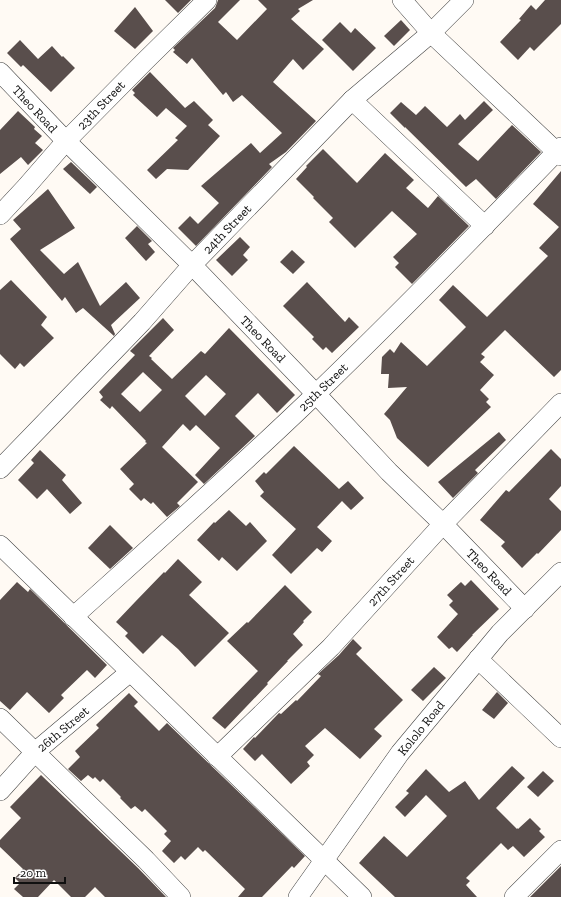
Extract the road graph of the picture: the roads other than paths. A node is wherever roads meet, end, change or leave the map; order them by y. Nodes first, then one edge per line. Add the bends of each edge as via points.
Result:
1 (207, 0) edge
2 (402, 0) edge
3 (464, 0) edge
4 (431, 32) junction
5 (0, 72) edge
6 (352, 100) junction
7 (66, 141) junction
8 (559, 151) edge
9 (0, 215) edge
10 (484, 226) junction
11 (192, 265) junction
12 (316, 394) junction
13 (561, 402) edge
14 (0, 468) edge
15 (443, 524) junction
16 (0, 545) edge
17 (561, 572) edge
18 (524, 609) junction
19 (73, 616) junction
20 (478, 659) junction
21 (130, 672) junction
22 (0, 718) edge
23 (561, 738) edge
24 (35, 752) junction
25 (217, 757) junction
26 (0, 791) edge
27 (561, 850) edge
28 (325, 861) junction
29 (181, 897) edge
30 (298, 897) edge
31 (362, 897) edge
32 (514, 897) edge

1 - 7 street, 23th Street
2 - 4 street
3 - 4 street, 24th Street
4 - 6 street, 24th Street
4 - 8 street
5 - 7 street, Theo Road
6 - 10 street
6 - 11 street, 24th Street
7 - 9 street, 23th Street
7 - 11 street, Theo Road
8 - 10 street, 25th Street
10 - 12 street, 25th Street
11 - 12 street, Theo Road
11 - 14 street, 24th Street via 116,349
12 - 15 street, Theo Road via 389,472
12 - 19 street, 25th Street
13 - 15 street, 27th Street
15 - 18 street, Theo Road
15 - 25 street, 27th Street via 331,647
16 - 19 street
17 - 18 street, Kololo Road
18 - 20 street, Kololo Road
19 - 21 street
20 - 23 street
20 - 28 street, Kololo Road via 400,753
21 - 24 street, 26th Street
21 - 25 street
22 - 24 street
24 - 26 street, 26th Street
24 - 29 street
25 - 28 street
27 - 32 street
28 - 30 street, Kololo Road
28 - 31 street

